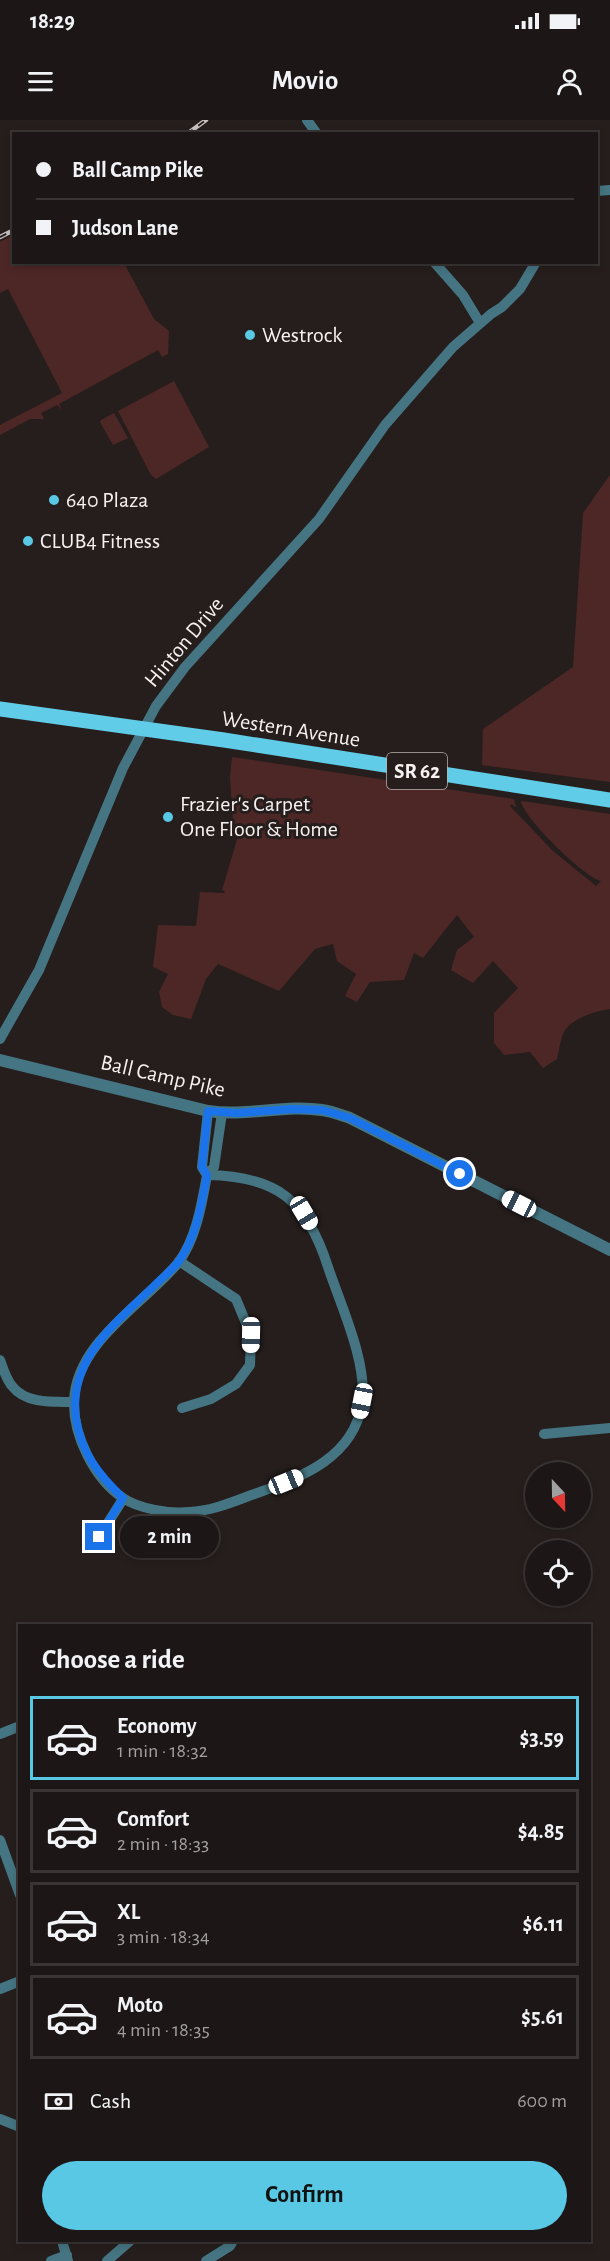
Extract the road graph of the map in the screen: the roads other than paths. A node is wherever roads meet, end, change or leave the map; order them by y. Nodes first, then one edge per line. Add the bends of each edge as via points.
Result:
1 (436, 264) edge
2 (535, 264) edge
3 (480, 323) junction
4 (0, 709) edge
5 (143, 729) junction
6 (610, 800) edge
7 (0, 1039) edge
8 (0, 1060) edge
9 (208, 1111) junction
10 (222, 1113) junction
11 (207, 1175) junction
12 (610, 1250) edge
13 (179, 1261) junction
14 (0, 1360) edge
15 (74, 1402) junction
16 (182, 1408) dead end
17 (610, 1428) edge
18 (544, 1434) dead end
19 (123, 1498) junction
20 (99, 1537) dead end
21 (18, 1727) edge
22 (0, 1734) edge
23 (0, 1840) edge
24 (18, 1890) edge
25 (18, 1982) edge
26 (0, 1989) edge
27 (0, 2119) edge
28 (18, 2126) edge
29 (62, 2242) edge
30 (129, 2242) edge
31 (232, 2242) edge
32 (67, 2258) edge
33 (51, 2261) edge
34 (107, 2261) edge
35 (206, 2261) edge

1 - 3 street via 463,295
2 - 3 street, Hinton Drive via 520,289
3 - 5 street, Hinton Drive via 453,347 385,425 319,519 185,667
4 - 5 main road, Western Avenue / SR 62
5 - 6 main road, Western Avenue / SR 62
5 - 7 street, Hinton Drive via 120,774 39,970
8 - 9 street, Ball Camp Pike
9 - 10 street, Ball Camp Pike
9 - 11 street via 202,1167
10 - 11 street via 214,1167
10 - 12 street, Ball Camp Pike via 322,1110 350,1118
11 - 13 street via 191,1239
11 - 19 street via 271,1186 304,1213 320,1242 360,1365 363,1384 359,1416 340,1448 316,1468 207,1510 163,1511
13 - 15 street via 88,1355
13 - 16 street via 236,1299 251,1335 250,1365 236,1384 211,1399
14 - 15 street via 11,1385 25,1397
15 - 19 street via 85,1452 104,1480
17 - 18 street
19 - 20 street
21 - 22 street
23 - 24 street
25 - 26 street
27 - 28 street
29 - 32 street
30 - 34 street
31 - 35 street
32 - 33 street

